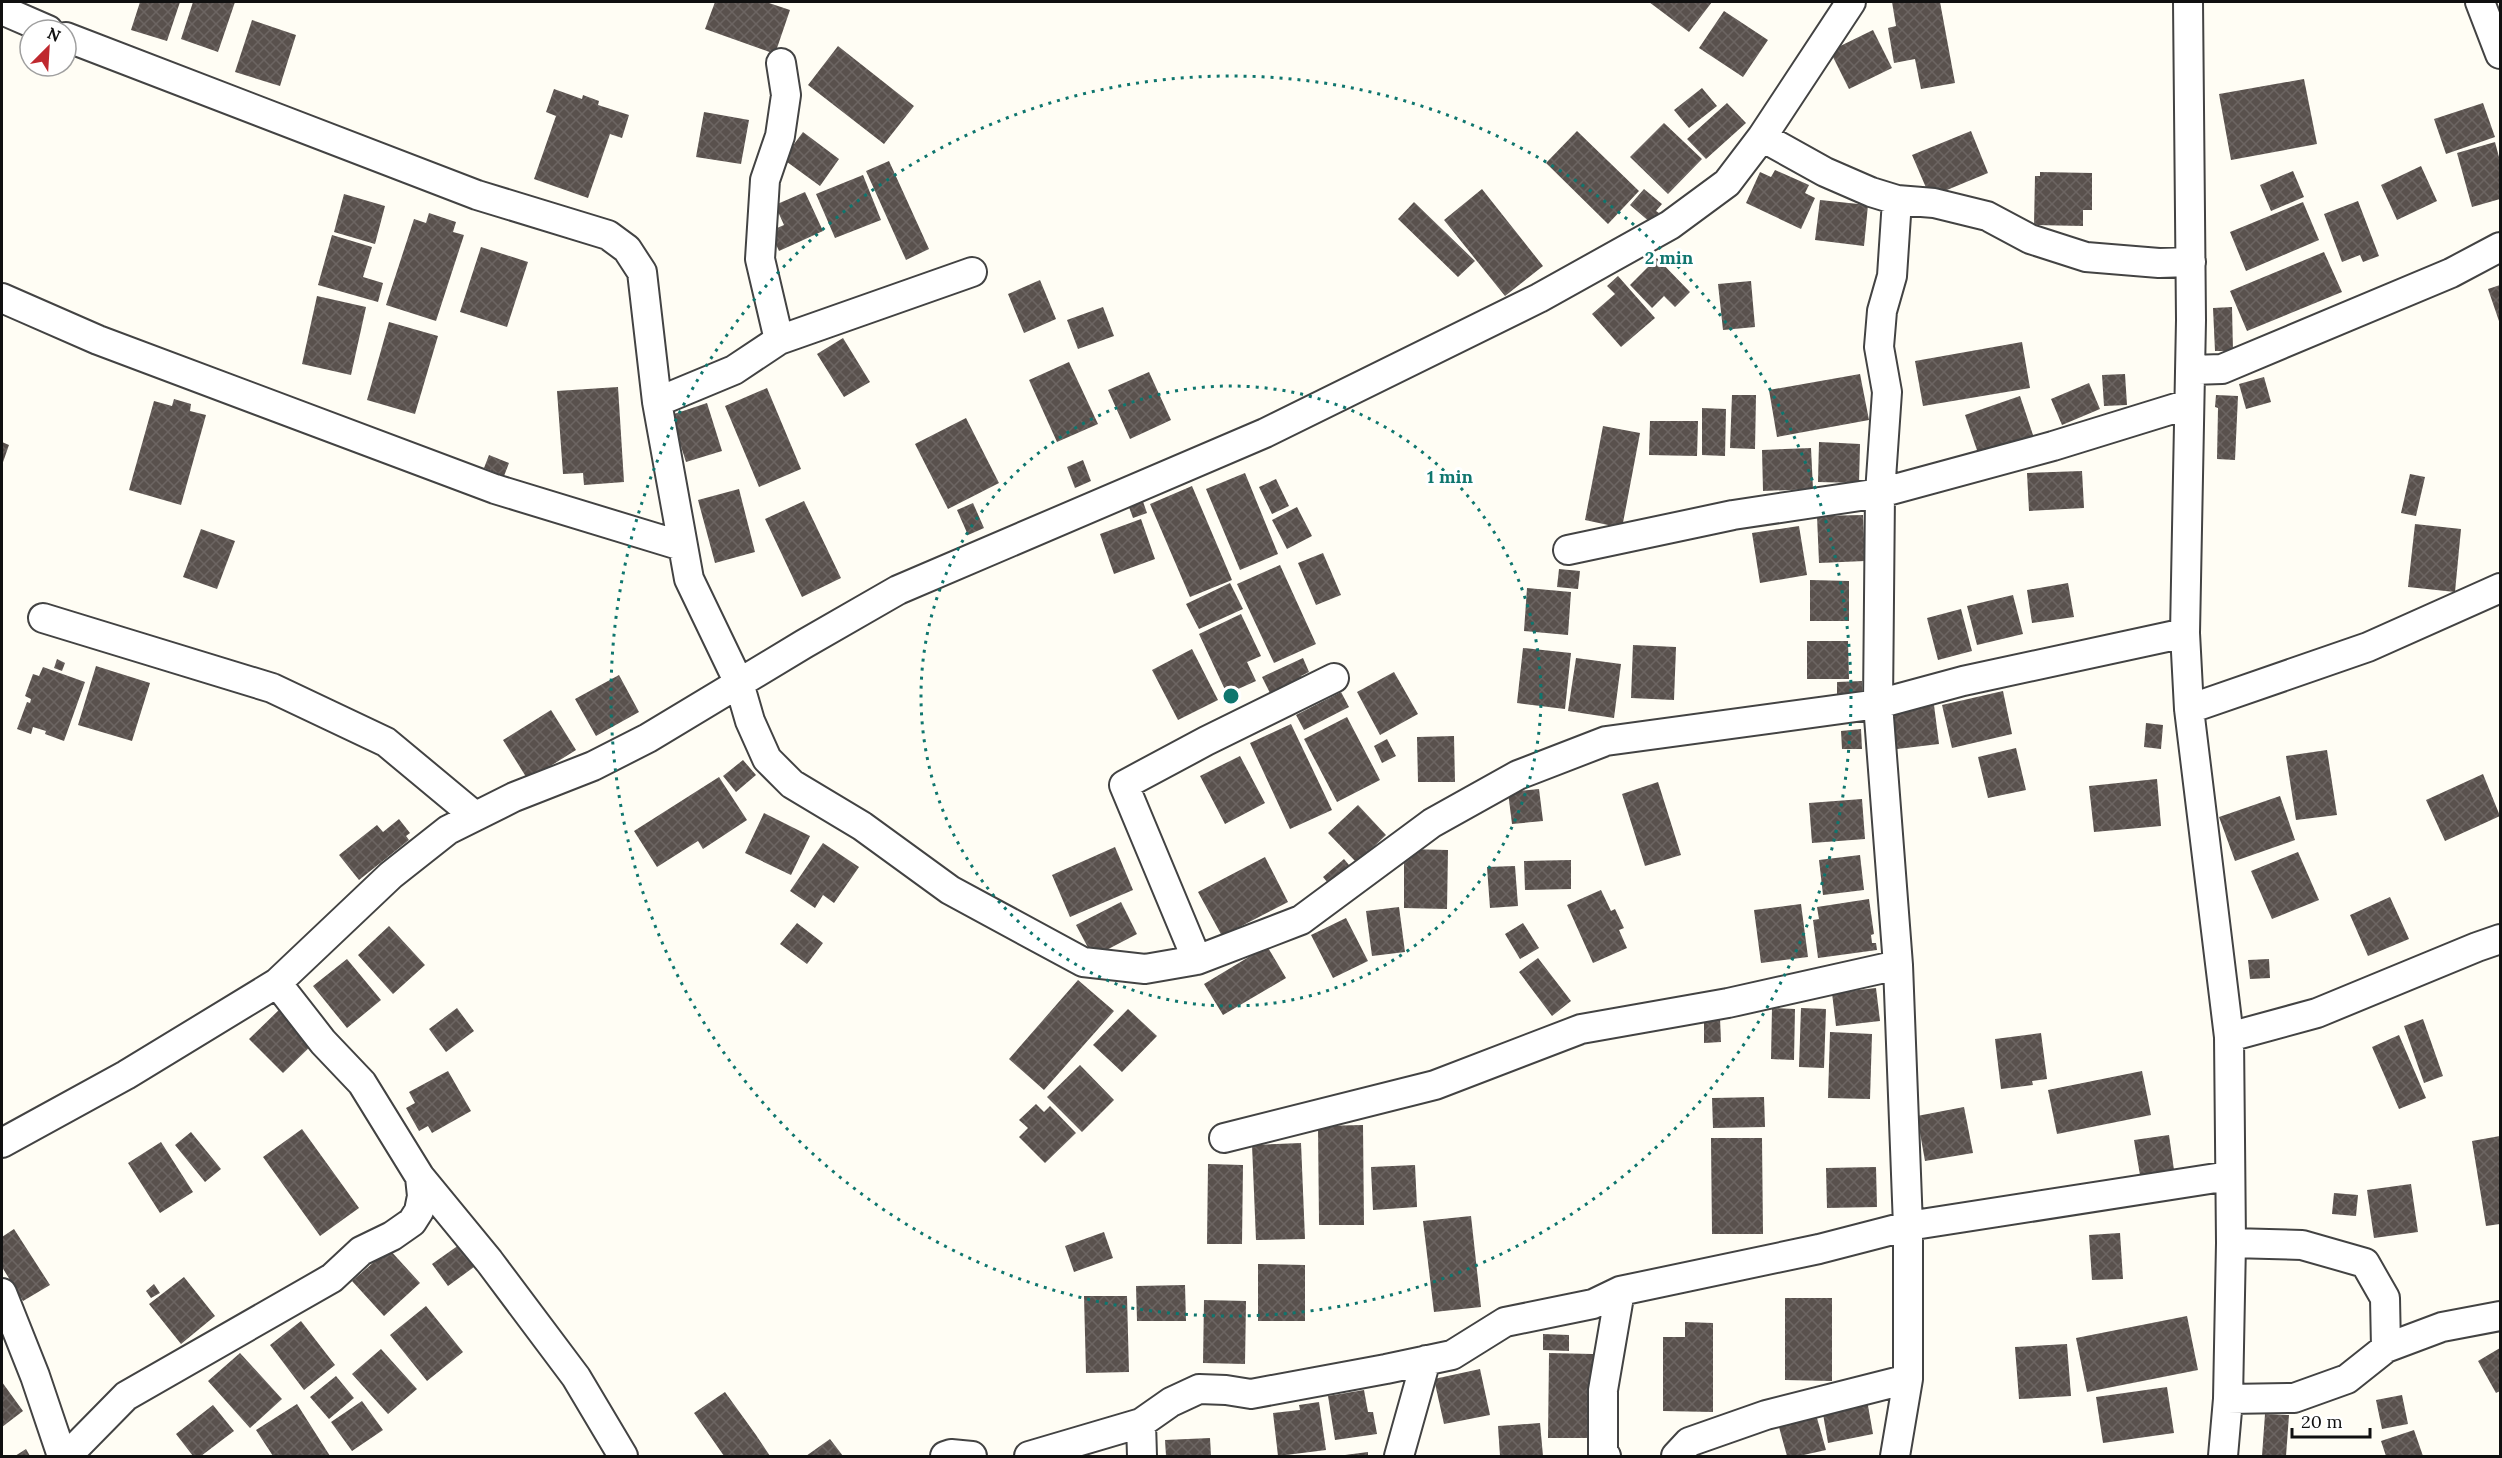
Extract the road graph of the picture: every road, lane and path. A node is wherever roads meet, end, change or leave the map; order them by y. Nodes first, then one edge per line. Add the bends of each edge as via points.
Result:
1 (1851, 2) edge
2 (2188, 2) edge
3 (2480, 2) edge
4 (2, 10) edge
5 (20, 18) edge
6 (78, 42) edge
7 (2500, 54) edge
8 (782, 63) dead end
9 (1762, 137) junction
10 (1897, 200) junction
11 (2500, 247) edge
12 (2191, 262) junction
13 (972, 272) dead end
14 (2, 298) edge
15 (779, 340) junction
16 (2191, 370) junction
17 (657, 402) junction
18 (2189, 404) junction
19 (1880, 493) junction
20 (682, 546) junction
21 (1568, 550) dead end
22 (2500, 588) edge
23 (43, 618) dead end
24 (2185, 633) junction
25 (1334, 678) dead end
26 (739, 683) junction
27 (1878, 704) junction
28 (2189, 710) junction
29 (475, 816) junction
30 (2500, 939) edge
31 (1197, 960) junction
32 (1898, 965) junction
33 (277, 982) junction
34 (2229, 1037) junction
35 (1224, 1138) dead end
36 (2, 1143) edge
37 (2229, 1176) junction
38 (420, 1177) junction
39 (1908, 1226) junction
40 (2231, 1243) junction
41 (1620, 1291) junction
42 (2, 1293) edge
43 (2500, 1316) edge
44 (2386, 1348) junction
45 (1426, 1360) junction
46 (1908, 1379) junction
47 (2228, 1399) junction
48 (1141, 1423) junction
49 (62, 1456) edge
50 (67, 1456) edge
51 (622, 1456) edge
52 (945, 1456) edge
53 (972, 1456) edge
54 (1029, 1456) edge
55 (1142, 1456) edge
56 (1399, 1456) edge
57 (1605, 1456) edge
58 (1676, 1456) edge
59 (1895, 1456) edge
60 (2223, 1456) edge

1 - 9 street
2 - 12 street
3 - 7 street
4 - 5 street
6 - 17 street via 477,195 608,235 627,249 642,272
8 - 15 street via 786,95 780,136 765,180 760,260
9 - 10 street via 1825,172
9 - 26 street via 1727,183 1670,225 1539,298 1265,433 898,590
10 - 12 street via 1934,203 1987,216 2030,239 2086,257
10 - 19 street via 1892,276 1882,311 1879,346 1887,392
11 - 16 street via 2451,273 2222,369
12 - 16 street
13 - 15 street
14 - 20 street via 98,340 495,489
15 - 17 street via 734,370
16 - 18 street
17 - 20 street
18 - 19 street
18 - 24 street
19 - 21 street via 1733,515
19 - 27 street
20 - 26 street via 688,579
22 - 28 street via 2368,647
23 - 29 street via 272,688 386,742
24 - 27 street via 1963,681
24 - 28 street
25 - 31 street via 1125,785
26 - 29 street via 648,738
26 - 31 street via 767,759 792,784 862,826 950,890 1083,962 1144,969
27 - 31 street via 1606,741 1518,775 1432,823 1301,920
27 - 32 street
28 - 34 street
29 - 33 street via 448,830 391,875
30 - 34 street via 2317,1013
32 - 35 street via 1728,1003 1581,1029 1435,1084
32 - 39 street
33 - 36 street via 126,1075
33 - 38 street via 323,1042 362,1083
34 - 37 street
37 - 39 street
37 - 40 street
38 - 50 street via 422,1196 412,1222 361,1251 332,1278 126,1396
38 - 51 street via 576,1377
39 - 41 street
39 - 46 street
40 - 44 street via 2302,1245 2365,1263 2385,1298
40 - 47 street
41 - 45 street via 1593,1304 1505,1322 1452,1355
41 - 57 street via 1603,1390
42 - 49 street
43 - 44 street via 2442,1326
44 - 47 street via 2347,1379 2294,1398
45 - 48 street via 1251,1394 1199,1389
45 - 56 street
46 - 58 street via 1766,1415 1689,1442
46 - 59 street
47 - 60 street
48 - 54 street
48 - 55 street
52 - 53 street

